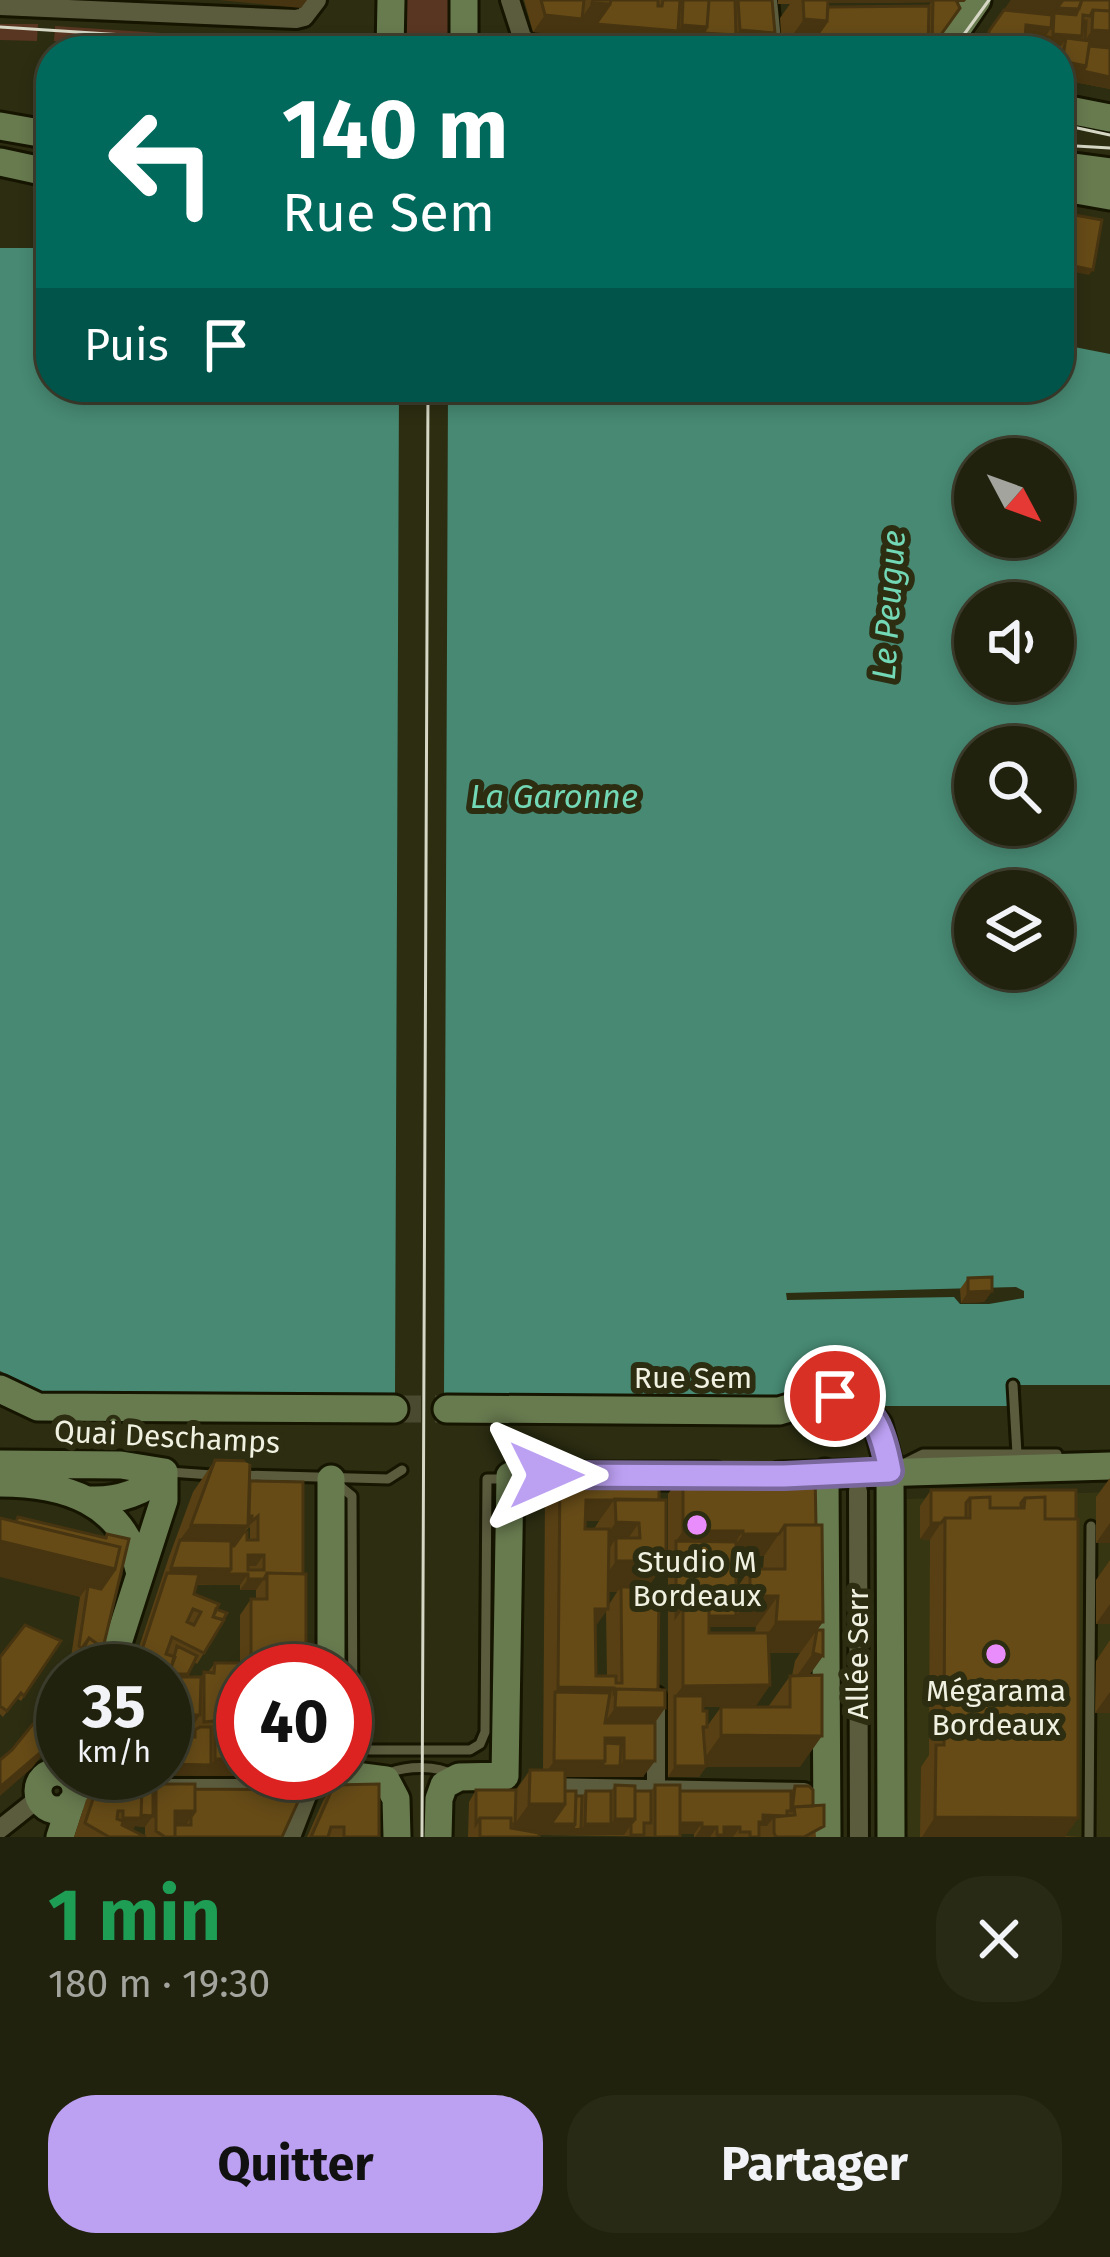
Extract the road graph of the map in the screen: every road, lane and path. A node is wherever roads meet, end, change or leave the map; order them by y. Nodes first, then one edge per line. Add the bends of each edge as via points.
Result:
1 (317, 0) edge
2 (391, 0) edge
3 (464, 0) edge
4 (511, 0) edge
5 (62, 4) edge
6 (0, 6) edge
7 (186, 6) edge
8 (966, 9) edge
9 (390, 36) edge
10 (464, 36) edge
11 (523, 36) edge
12 (951, 36) edge
13 (1074, 52) edge
14 (1110, 54) edge
15 (1074, 111) edge
16 (0, 116) edge
17 (1110, 118) edge
18 (36, 119) edge
19 (0, 126) edge
20 (36, 132) edge
21 (0, 152) edge
22 (36, 156) edge
23 (0, 162) edge
24 (1074, 167) edge
25 (36, 170) edge
26 (1110, 172) edge
27 (1074, 190) edge
28 (1110, 196) edge
29 (1013, 1385) dead end
30 (0, 1389) edge
31 (394, 1409) tunnel mouth
32 (447, 1409) tunnel mouth
33 (1017, 1454) junction
34 (1110, 1455) edge
35 (0, 1464) edge
36 (1110, 1466) edge
37 (402, 1471) dead end
38 (890, 1471) junction
39 (164, 1472) junction
40 (825, 1473) junction
41 (331, 1479) junction
42 (507, 1479) junction
43 (0, 1484) edge
44 (1110, 1484) edge
45 (858, 1491) dead end
46 (92, 1500) junction
47 (1091, 1526) dead end
48 (140, 1574) junction
49 (118, 1644) edge
50 (331, 1644) edge
51 (656, 1665) edge
52 (505, 1776) junction
53 (372, 1777) edge
54 (378, 1777) junction
55 (459, 1777) junction
56 (656, 1787) junction
57 (827, 1792) junction
58 (40, 1800) edge
59 (57, 1800) edge
60 (60, 1800) edge
61 (312, 1800) edge
62 (0, 1829) edge
63 (48, 1837) edge
64 (60, 1837) edge
65 (291, 1837) edge
66 (397, 1837) edge
67 (438, 1837) edge
68 (827, 1837) edge
69 (859, 1837) edge
70 (891, 1837) edge
71 (1089, 1837) edge

1 - 7 street via 304,17
2 - 9 street
3 - 10 street
4 - 11 street
5 - 6 street
5 - 7 street
8 - 12 street
13 - 14 street
15 - 17 street
16 - 18 street
19 - 20 street
21 - 22 street
23 - 25 street
24 - 26 street
27 - 28 street
29 - 33 lane
30 - 31 street via 38,1407
32 - 38 street, Rue Sem via 778,1411 845,1397 878,1425
33 - 34 lane
33 - 38 lane via 922,1454
35 - 39 street, Quai Deschamps
36 - 38 street
37 - 41 lane, Quai Deschamps via 388,1479
38 - 40 street
38 - 44 street via 923,1484
38 - 70 street, Allée Serr
39 - 41 lane, Quai Deschamps
39 - 46 street via 121,1498
39 - 48 street via 164,1500
40 - 42 street via 658,1484
40 - 57 street, Allée Serr
41 - 42 lane via 352,1496 351,1733 357,1744 379,1750 470,1750 483,1739 487,1479
41 - 50 street
42 - 52 street
43 - 46 street, Quai Deschamps
45 - 69 street, Allée Serr
46 - 48 street via 118,1522
47 - 71 lane
48 - 49 street
51 - 56 street
52 - 55 street
52 - 56 street via 537,1787
53 - 54 street
54 - 55 lane via 423,1768
54 - 66 street via 394,1791
55 - 67 street via 440,1790
56 - 57 street
57 - 68 street, Allée Serr
58 - 62 street
59 - 63 street
60 - 64 street
61 - 65 street

